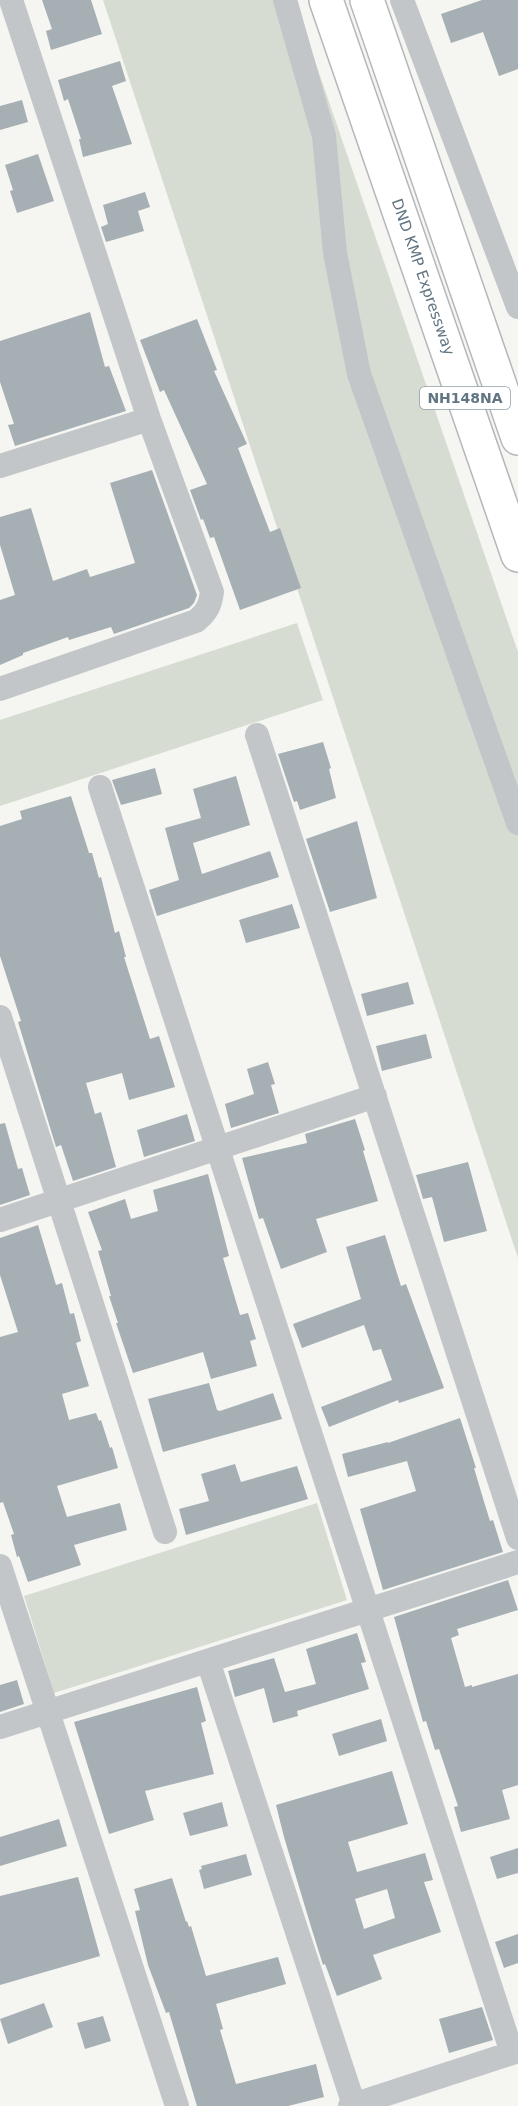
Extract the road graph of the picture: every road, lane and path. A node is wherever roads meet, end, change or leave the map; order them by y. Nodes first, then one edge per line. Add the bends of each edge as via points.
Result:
1 (11, 0) edge
2 (285, 0) edge
3 (326, 0) edge
4 (368, 0) edge
5 (402, 0) edge
6 (518, 307) edge
7 (149, 419) junction
8 (518, 438) edge
9 (0, 466) edge
10 (518, 555) edge
11 (0, 688) edge
12 (257, 735) dead end
13 (100, 787) dead end
14 (518, 823) edge
15 (0, 1017) edge
16 (375, 1096) junction
17 (218, 1148) junction
18 (59, 1200) junction
19 (0, 1220) edge
20 (165, 1532) dead end
21 (518, 1538) edge
22 (518, 1562) edge
23 (0, 1566) edge
24 (368, 1610) junction
25 (208, 1661) junction
26 (48, 1712) junction
27 (0, 1727) edge
28 (515, 2052) edge
29 (352, 2105) edge
30 (177, 2106) edge

1 - 7 street
2 - 14 street via 324,136 334,253 359,374
3 - 10 highway, DND KMP Expressway / NH148NA
4 - 8 highway, NH148NA
5 - 6 street
7 - 9 street
7 - 11 street via 212,592 207,613 196,621
12 - 16 street
13 - 17 street
15 - 18 street
16 - 17 street
16 - 21 street
17 - 18 street
17 - 24 street
18 - 19 street
18 - 20 street
22 - 24 street
23 - 26 street
24 - 25 street
24 - 28 street
25 - 26 street
25 - 29 street
26 - 27 street
26 - 30 street
28 - 29 street

